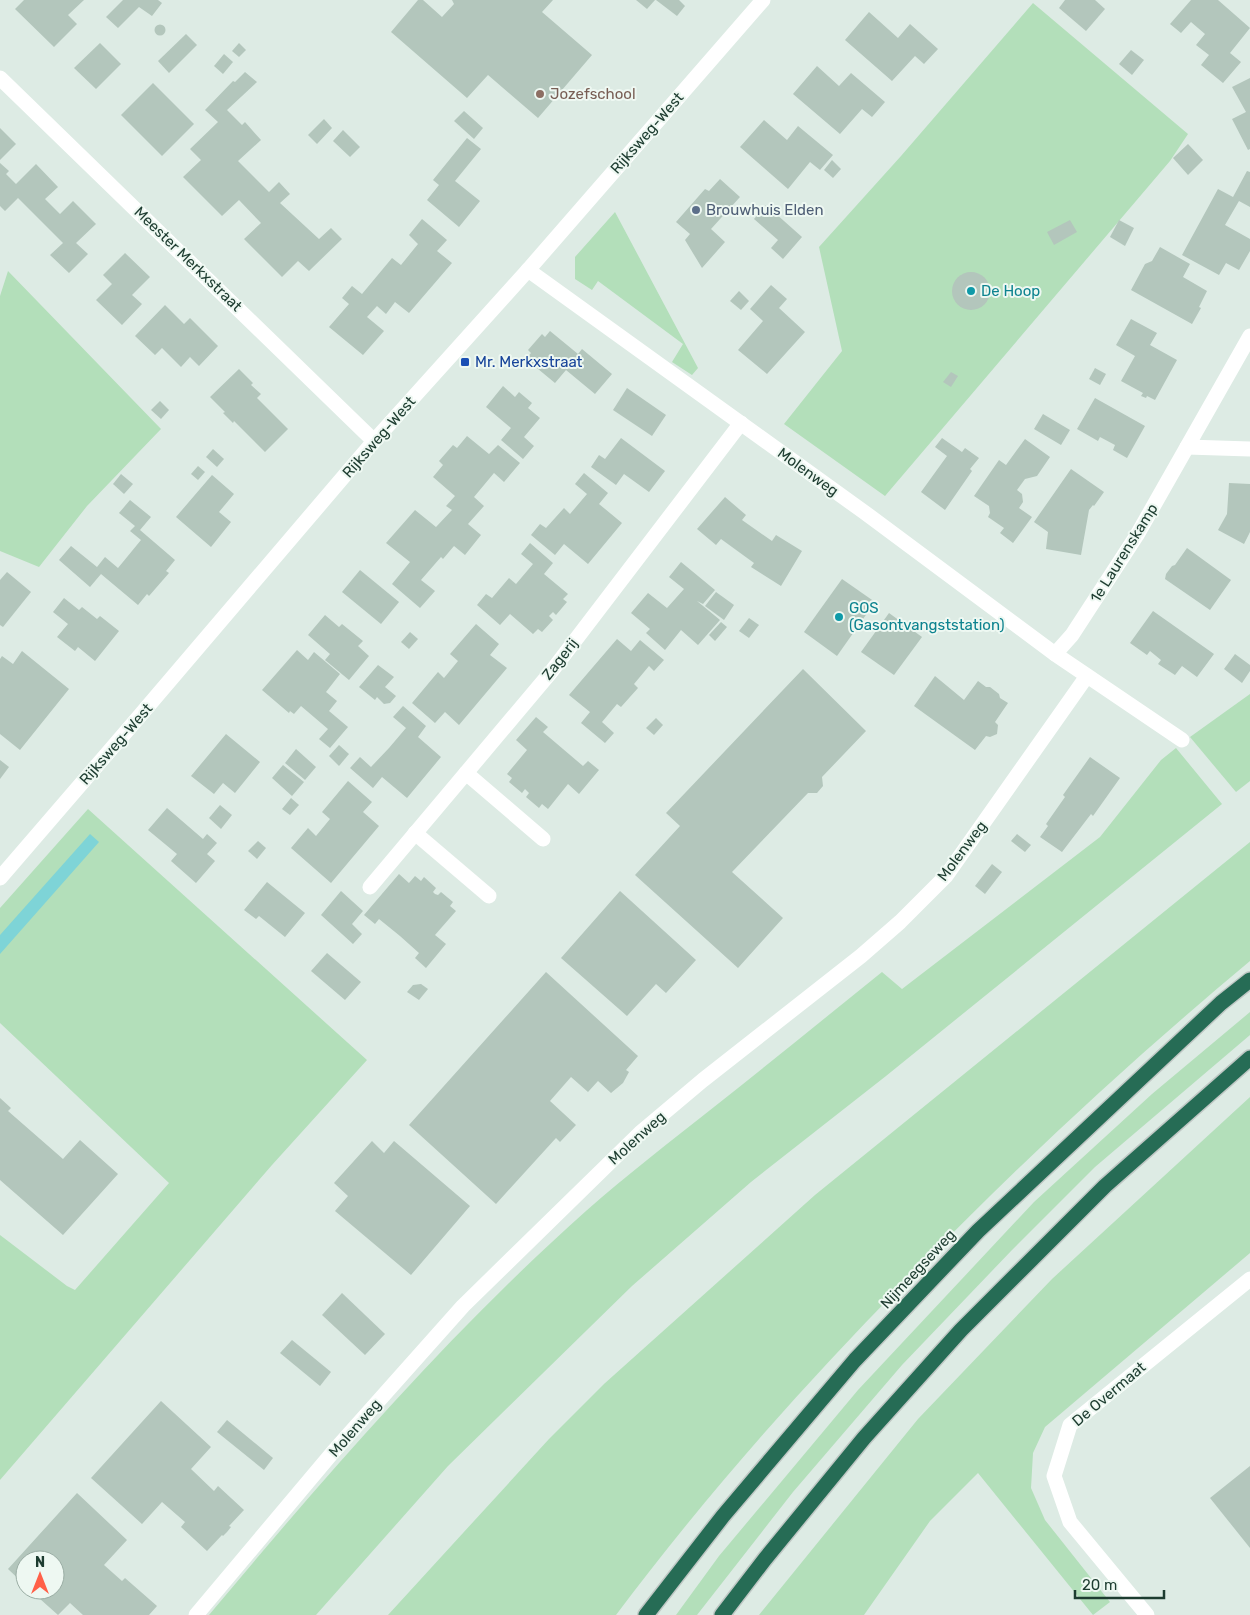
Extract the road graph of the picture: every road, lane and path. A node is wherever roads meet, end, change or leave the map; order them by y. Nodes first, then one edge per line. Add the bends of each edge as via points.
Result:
1 (763, 0) edge
2 (0, 78) edge
3 (528, 270) junction
4 (1250, 336) edge
5 (741, 423) junction
6 (374, 441) junction
7 (1187, 446) junction
8 (1250, 449) edge
9 (1055, 654) junction
10 (1087, 676) junction
11 (1182, 740) dead end
12 (466, 772) junction
13 (415, 833) junction
14 (543, 839) dead end
15 (0, 878) edge
16 (370, 887) dead end
17 (489, 896) dead end
18 (1250, 980) edge
19 (1250, 1058) edge
20 (1250, 1279) edge
21 (196, 1615) edge
22 (646, 1615) edge
23 (722, 1615) edge
24 (1147, 1615) edge

1 - 3 street, Rijksweg-West
2 - 6 street, Meester Merkxstraat
3 - 5 street, Molenweg
3 - 6 street, Rijksweg-West
4 - 7 street, 1e Laurenskamp
5 - 9 street, Molenweg
5 - 12 street, Zagerij via 551,672
6 - 15 street, Rijksweg-West
7 - 8 street
7 - 9 street, 1e Laurenskamp via 1131,546 1072,635
9 - 10 street, Molenweg
10 - 11 street, Molenweg
10 - 21 street, Molenweg via 946,876 861,956 640,1133 463,1306 333,1452
12 - 13 street, Zagerij
12 - 14 street
13 - 16 street, Zagerij
13 - 17 street
18 - 22 highway, Nijmeegseweg via 1221,1003 978,1231 855,1360 723,1516
19 - 23 highway via 1105,1186 961,1330 864,1438
20 - 24 street, De Overmaat via 1070,1425 1054,1476 1070,1522

